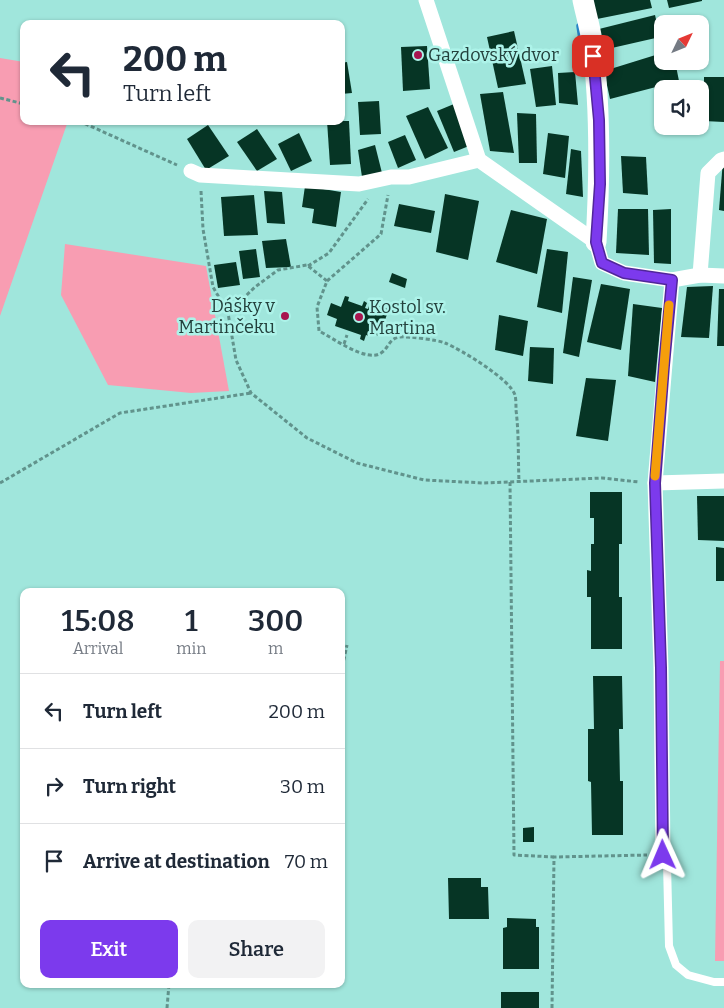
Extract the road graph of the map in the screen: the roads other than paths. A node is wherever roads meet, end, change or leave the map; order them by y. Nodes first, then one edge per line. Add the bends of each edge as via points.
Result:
1 (426, 0) edge
2 (583, 0) edge
3 (724, 159) edge
4 (479, 160) junction
5 (195, 173) road end
6 (596, 242) junction
7 (700, 275) junction
8 (724, 276) edge
9 (672, 280) junction
10 (724, 481) edge
11 (655, 483) junction
12 (663, 855) joint
13 (724, 982) edge

1 - 4 street
2 - 6 street via 592,40 599,120 600,184
3 - 7 street via 708,173
4 - 5 street via 409,178 387,178 359,184
4 - 6 street
6 - 9 street via 602,263 624,273
7 - 8 street
7 - 9 street
9 - 11 street
10 - 11 street
11 - 12 street
12 - 13 lane via 667,864 669,946 676,965 688,976

